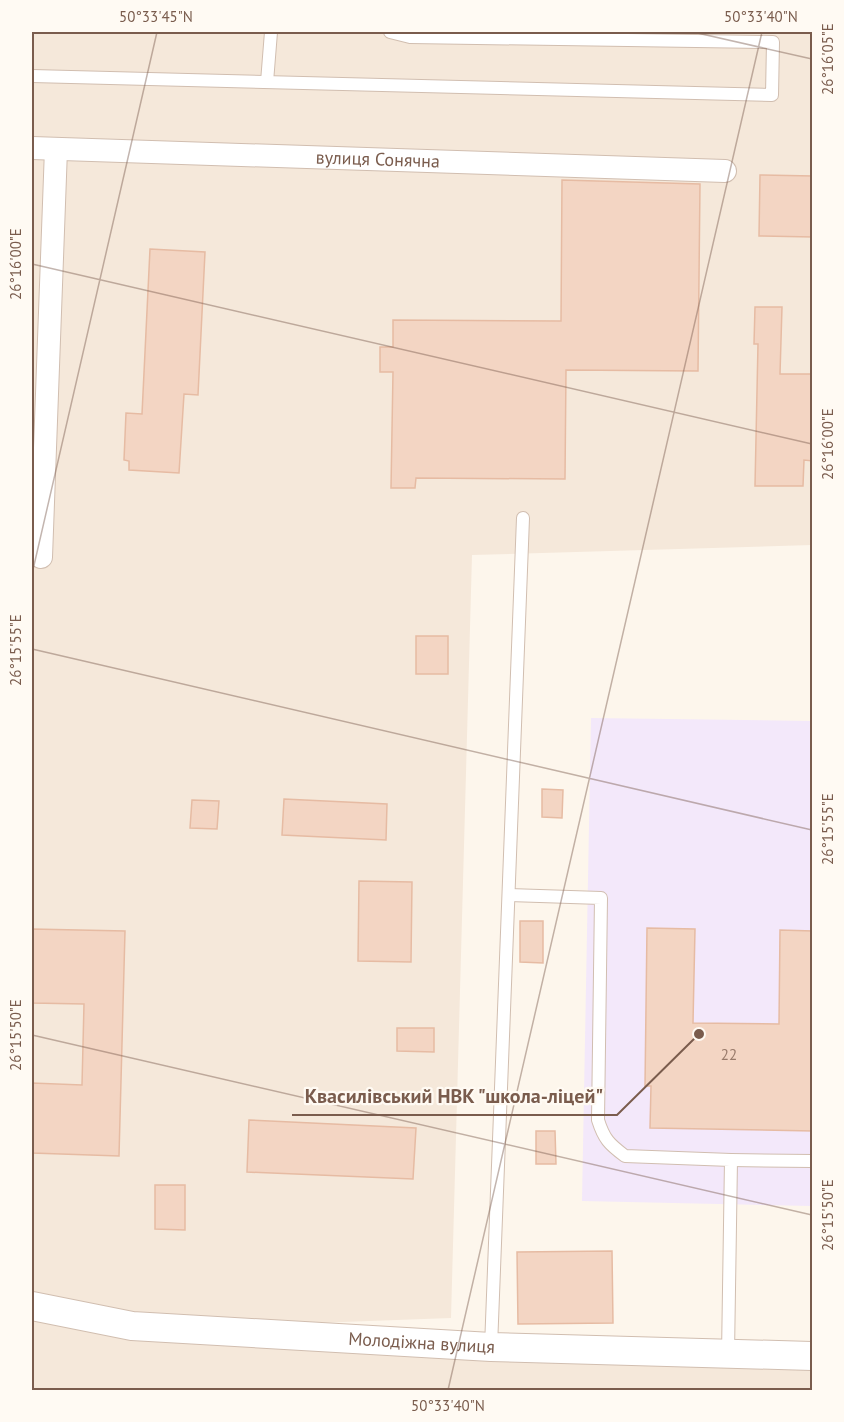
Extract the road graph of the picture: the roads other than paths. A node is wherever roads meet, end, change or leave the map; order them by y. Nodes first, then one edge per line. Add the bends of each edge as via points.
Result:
1 (271, 32) edge
2 (390, 32) edge
3 (32, 75) edge
4 (267, 82) junction
5 (32, 148) edge
6 (56, 149) junction
7 (725, 171) dead end
8 (523, 518) dead end
9 (40, 557) dead end
10 (509, 895) junction
11 (731, 1160) junction
12 (813, 1161) edge
13 (32, 1306) edge
14 (491, 1347) junction
15 (728, 1354) junction
16 (813, 1356) edge

1 - 4 lane
2 - 4 lane via 410,37 773,42 772,95
3 - 4 lane
5 - 6 street, вулиця Сонячна
6 - 7 street, вулиця Сонячна
6 - 9 street
8 - 10 lane
10 - 11 lane via 601,898 598,1120 612,1147 625,1156 640,1158
10 - 14 lane
11 - 12 lane
11 - 15 lane
13 - 14 street, Молодіжна вулиця via 128,1326
14 - 15 street, Молодіжна вулиця
15 - 16 street, Молодіжна вулиця

